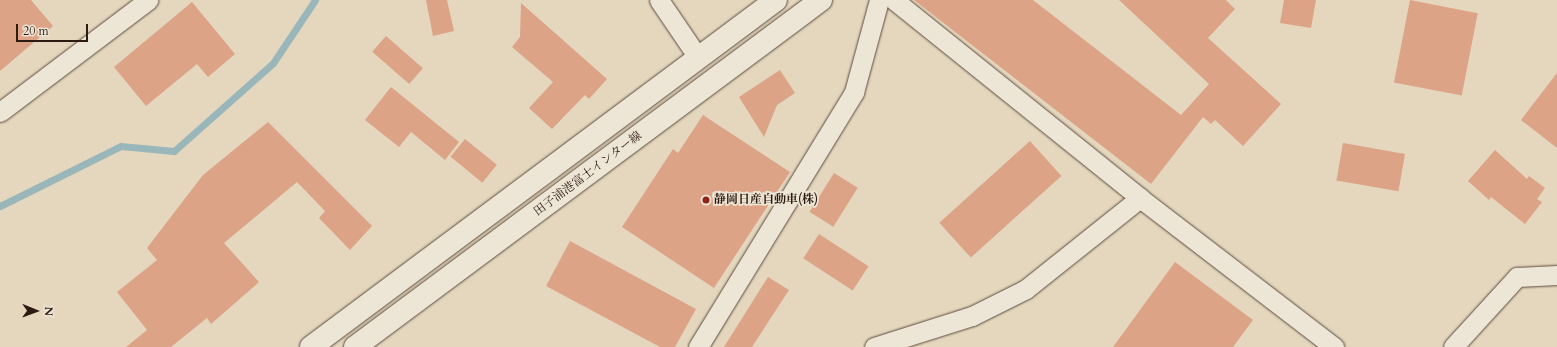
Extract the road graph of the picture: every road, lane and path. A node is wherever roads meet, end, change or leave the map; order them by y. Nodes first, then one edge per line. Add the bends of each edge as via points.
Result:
1 (148, 0) edge
2 (659, 0) edge
3 (776, 0) edge
4 (821, 0) edge
5 (879, 0) edge
6 (894, 0) edge
7 (697, 56) junction
8 (0, 112) edge
9 (1140, 198) junction
10 (1557, 275) edge
11 (311, 347) edge
12 (355, 347) edge
13 (698, 347) edge
14 (874, 347) edge
15 (1334, 347) edge
16 (1453, 347) edge

1 - 8 street
2 - 7 street
3 - 7 main road
4 - 12 main road, 田子浦港富士インター線
5 - 13 street via 854,92
6 - 9 street
7 - 11 main road
9 - 14 street via 1026,289 972,316
9 - 15 street
10 - 16 street via 1517,277

